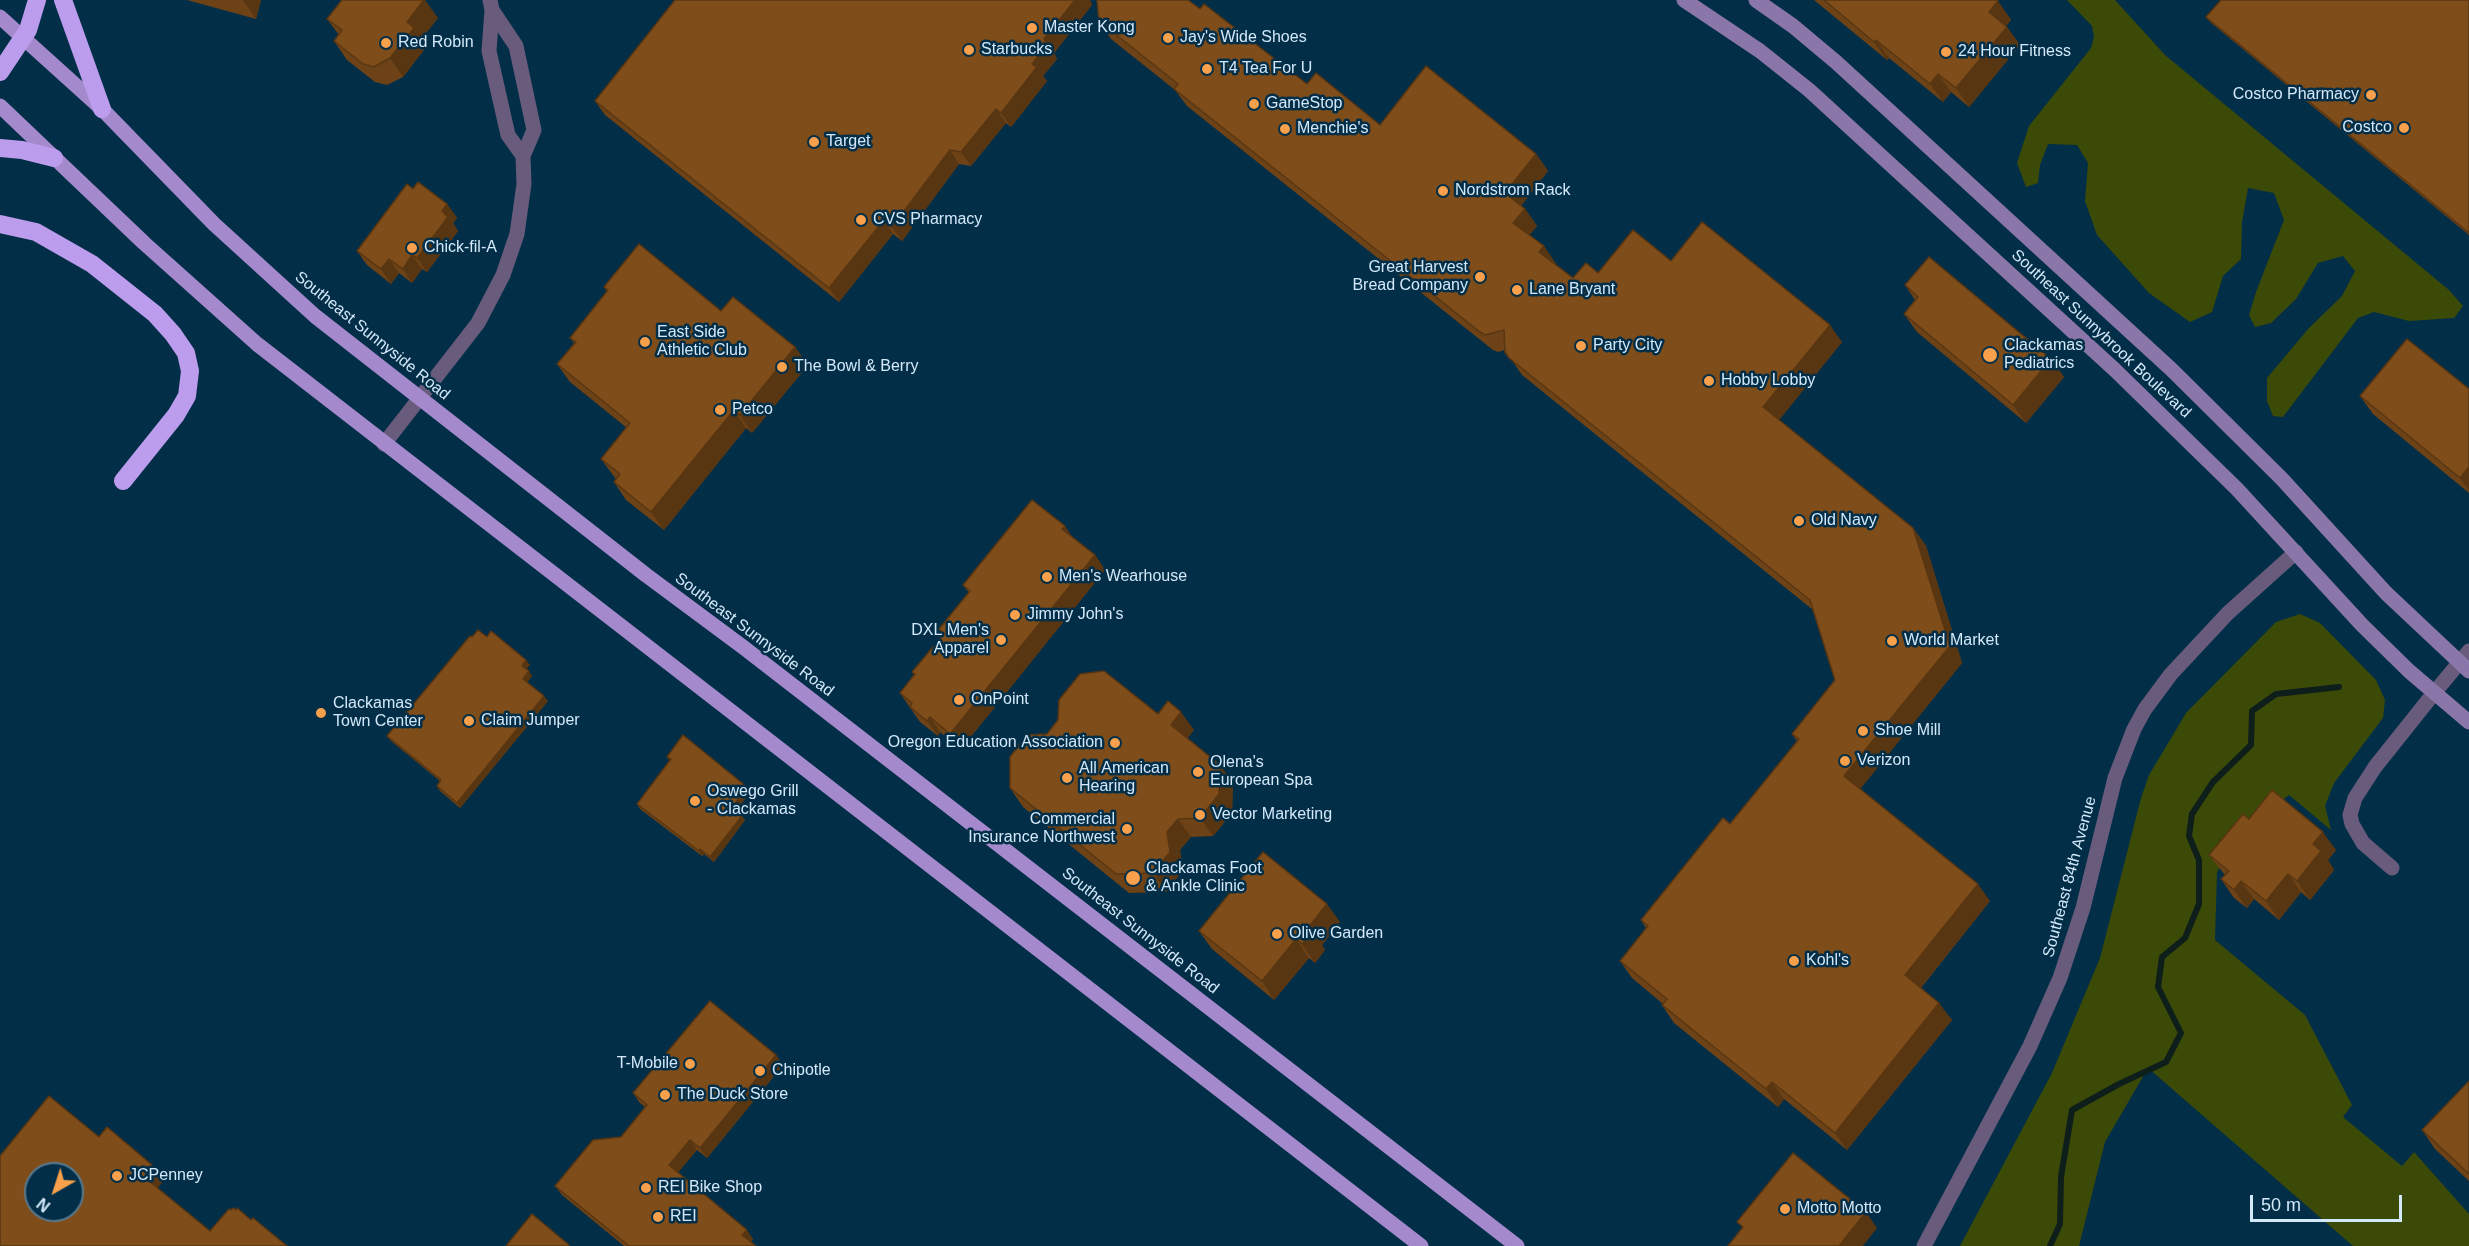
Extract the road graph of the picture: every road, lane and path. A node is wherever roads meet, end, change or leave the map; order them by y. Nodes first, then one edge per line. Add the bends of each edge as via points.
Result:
1 (37, 0) edge
2 (63, 0) edge
3 (1684, 0) edge
4 (1756, 0) edge
5 (491, 5) edge
6 (0, 17) edge
7 (24, 37) junction
8 (0, 72) edge
9 (0, 106) edge
10 (102, 109) junction
11 (0, 148) edge
12 (523, 156) junction
13 (54, 158) junction
14 (0, 224) edge
15 (420, 400) junction
16 (384, 444) junction
17 (123, 481) dead end
18 (2296, 552) junction
19 (2469, 651) edge
20 (2464, 667) edge
21 (2434, 693) junction
22 (2469, 722) edge
23 (2392, 867) dead end
24 (1421, 1246) edge
25 (1517, 1246) edge
26 (1924, 1246) edge

1 - 7 highway
2 - 10 highway
3 - 18 main road, Southeast Sunnybrook Boulevard via 1760,51 1828,107 2158,410
4 - 20 main road, Southeast Sunnybrook Boulevard via 1844,69 2186,383 2282,479 2386,593
5 - 12 street via 489,51 508,135
5 - 12 street via 516,46 532,113 534,130
6 - 7 main road, Southeast Sunnyside Road
7 - 8 highway
7 - 10 main road, Southeast Sunnyside Road
9 - 13 main road
10 - 15 main road, Southeast Sunnyside Road via 214,224 315,316
11 - 13 highway
12 - 15 street via 521,212 503,275 478,323
13 - 16 main road via 242,332
14 - 17 highway via 36,232 92,264 155,314 186,353 190,371 187,396
15 - 16 street
15 - 25 main road, Southeast Sunnyside Road
16 - 24 main road
18 - 21 main road, Southeast Sunnybrook Boulevard via 2362,625
18 - 26 street, Southeast 84th Avenue via 2245,597 2171,674 2134,729 2115,778 2086,899 2060,978 2030,1046
19 - 20 street
20 - 21 street
21 - 22 main road, Southeast Sunnybrook Boulevard
21 - 23 street via 2375,767 2355,798 2350,815 2363,843

